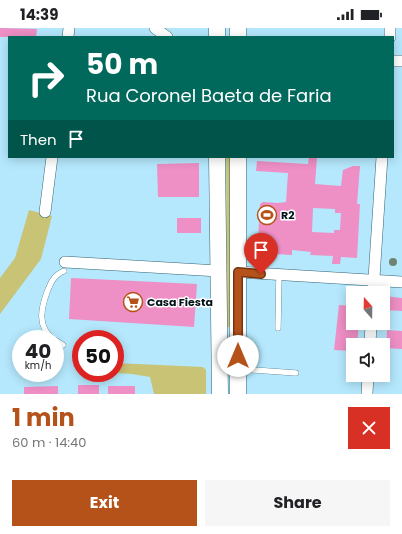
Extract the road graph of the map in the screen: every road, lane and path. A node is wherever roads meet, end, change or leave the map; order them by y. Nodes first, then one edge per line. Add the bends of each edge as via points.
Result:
1 (155, 28) edge
2 (166, 36) edge
3 (52, 158) edge
4 (218, 158) edge
5 (238, 158) edge
6 (382, 158) edge
7 (45, 212) dead end
8 (64, 266) joint
9 (219, 271) junction
10 (238, 272) junction
11 (279, 275) junction
12 (374, 280) junction
13 (402, 282) edge
14 (374, 286) edge
15 (278, 328) dead end
16 (47, 330) edge
17 (238, 369) junction
18 (296, 373) dead end
19 (368, 382) edge
20 (220, 394) edge
21 (238, 394) edge
22 (367, 394) edge

1 - 2 street
3 - 7 street
4 - 9 main road
5 - 10 main road
6 - 12 street
8 - 9 street
8 - 16 lane via 51,282 42,307 42,322
9 - 20 main road
10 - 11 street
10 - 17 main road
11 - 12 street
11 - 15 lane
12 - 13 street
12 - 14 street
17 - 18 lane
17 - 21 main road
19 - 22 street

